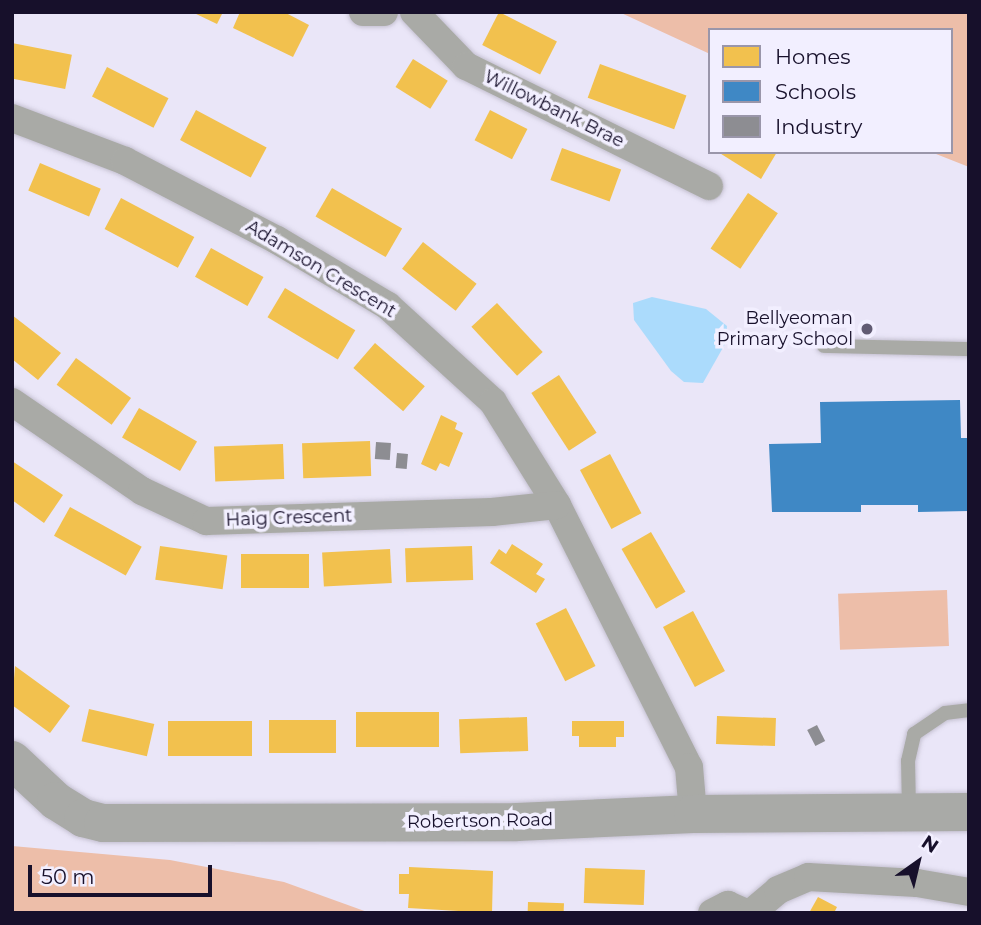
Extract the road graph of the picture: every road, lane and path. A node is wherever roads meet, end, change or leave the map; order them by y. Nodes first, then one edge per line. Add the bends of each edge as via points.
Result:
1 (414, 12) edge
2 (12, 118) edge
3 (709, 186) dead end
4 (824, 346) dead end
5 (969, 349) edge
6 (12, 402) edge
7 (557, 505) junction
8 (969, 710) edge
9 (12, 760) edge
10 (909, 812) junction
11 (969, 812) edge
12 (693, 814) junction
13 (969, 892) edge
14 (712, 913) edge
15 (746, 913) edge
16 (751, 913) edge

1 - 3 street, Willowbank Brae via 466,66
2 - 7 street, Adamson Crescent via 125,160 277,240 388,306 493,402
4 - 5 lane
6 - 7 street, Haig Crescent via 142,491 206,521 492,512
7 - 12 street, Adamson Crescent via 689,767
8 - 10 lane via 945,713 915,734 908,761
9 - 12 street, Robertson Road via 55,801 83,818 103,823 517,822
10 - 11 street, Robertson Road
10 - 12 street, Robertson Road
13 - 16 street via 917,883 808,877 778,890
14 - 15 street via 728,905

